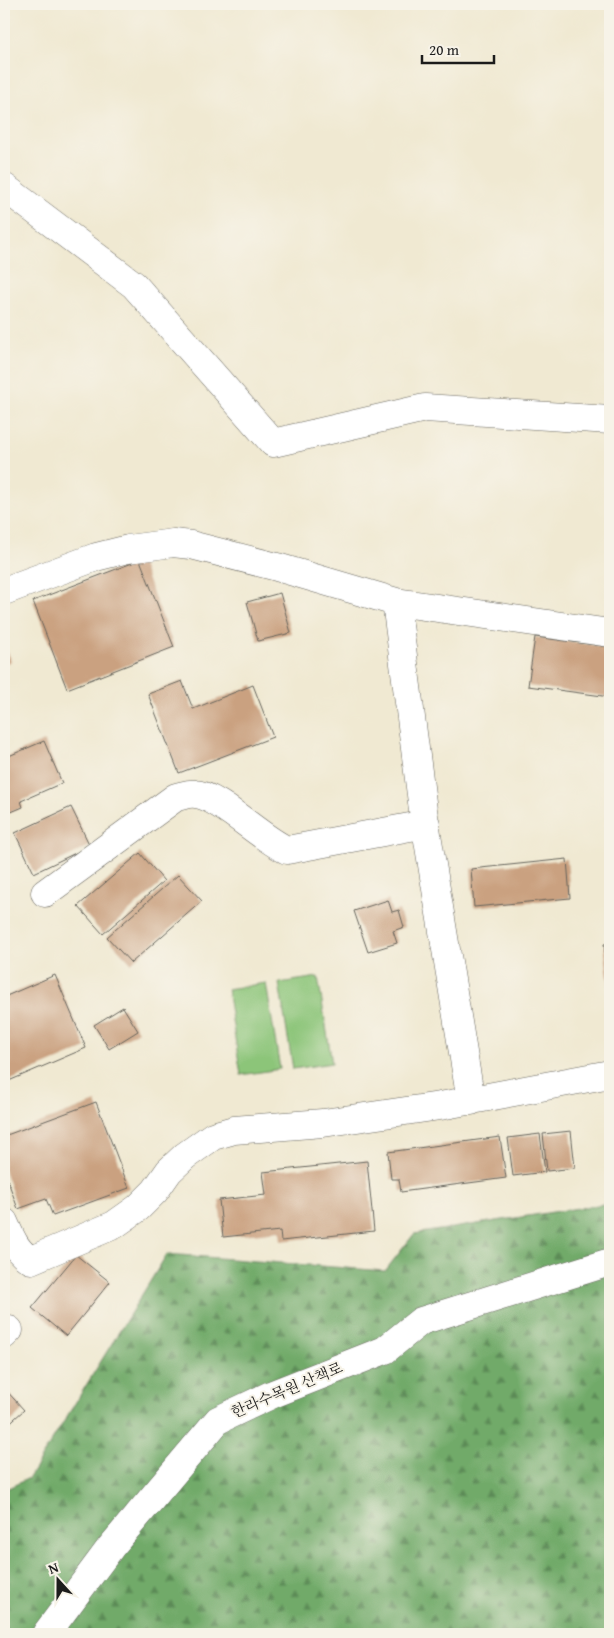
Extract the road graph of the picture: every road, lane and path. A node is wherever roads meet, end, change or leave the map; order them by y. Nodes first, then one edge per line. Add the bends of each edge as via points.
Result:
1 (4, 187) edge
2 (610, 420) edge
3 (4, 591) edge
4 (396, 602) junction
5 (610, 633) edge
6 (426, 824) junction
7 (45, 893) dead end
8 (610, 1074) edge
9 (471, 1101) junction
10 (4, 1222) edge
11 (610, 1262) edge
12 (46, 1634) edge

1 - 2 street via 134,285 273,443 425,408
3 - 4 street via 96,557 173,543 268,565
4 - 5 street
4 - 6 street
6 - 7 street via 287,850 272,844 210,798 195,793 176,797
6 - 9 street
8 - 9 street
9 - 10 street via 323,1123 234,1130 213,1136 185,1156 138,1208 114,1224 31,1260 14,1245
11 - 12 street, 한라수목원 산책로 via 421,1321 385,1350 273,1394 218,1420 111,1547

